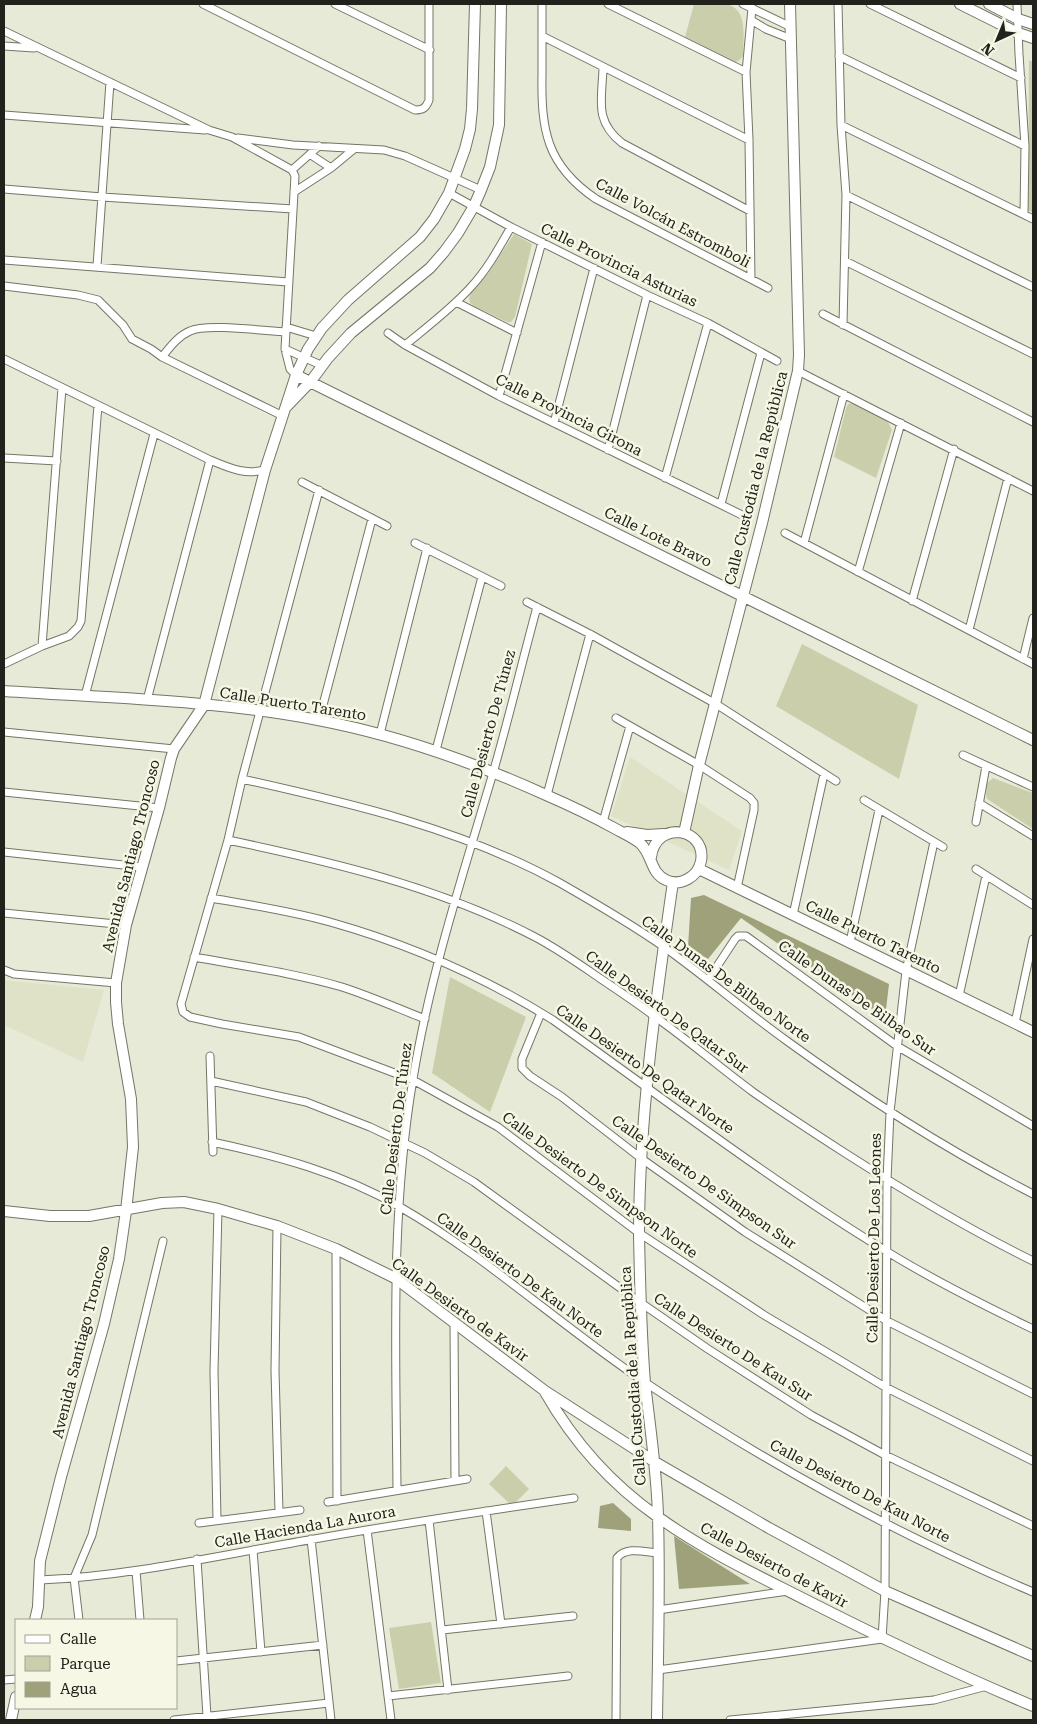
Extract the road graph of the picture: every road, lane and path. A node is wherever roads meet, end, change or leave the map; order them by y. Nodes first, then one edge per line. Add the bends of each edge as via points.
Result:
1 (335, 4) edge
2 (429, 4) edge
3 (475, 4) edge
4 (501, 4) edge
5 (542, 4) edge
6 (608, 4) edge
7 (743, 4) edge
8 (790, 4) edge
9 (838, 4) edge
10 (870, 4) edge
11 (960, 4) edge
12 (989, 4) edge
13 (1017, 4) edge
14 (208, 5) edge
15 (752, 8) junction
16 (1018, 19) junction
17 (751, 20) junction
18 (1033, 24) edge
19 (791, 26) junction
20 (4, 31) edge
21 (1018, 33) junction
22 (542, 36) junction
23 (1033, 38) edge
24 (791, 40) junction
25 (4, 46) edge
26 (40, 49) junction
27 (430, 50) junction
28 (839, 56) junction
29 (603, 68) junction
30 (746, 72) junction
31 (1021, 78) junction
32 (110, 82) junction
33 (4, 115) edge
34 (107, 123) junction
35 (841, 125) junction
36 (209, 130) junction
37 (232, 137) junction
38 (749, 140) junction
39 (319, 146) junction
40 (1025, 146) junction
41 (354, 149) junction
42 (311, 155) junction
43 (331, 168) junction
44 (292, 170) junction
45 (455, 178) junction
46 (4, 189) edge
47 (482, 190) junction
48 (294, 192) junction
49 (449, 193) junction
50 (846, 194) junction
51 (102, 197) junction
52 (474, 206) junction
53 (293, 209) junction
54 (750, 211) junction
55 (1024, 214) junction
56 (1033, 219) edge
57 (511, 227) junction
58 (542, 242) junction
59 (4, 260) edge
60 (845, 261) junction
61 (97, 266) junction
62 (594, 268) junction
63 (751, 279) junction
64 (288, 282) junction
65 (4, 286) edge
66 (1033, 287) edge
67 (768, 288) dead end
68 (647, 295) junction
69 (456, 302) junction
70 (823, 314) dead end
71 (708, 323) junction
72 (843, 325) junction
73 (286, 330) junction
74 (388, 333) dead end
75 (516, 333) junction
76 (316, 336) junction
77 (405, 345) junction
78 (285, 349) junction
79 (761, 353) junction
80 (1033, 354) edge
81 (162, 358) junction
82 (304, 358) junction
83 (4, 359) edge
84 (778, 360) dead end
85 (323, 366) junction
86 (4, 369) edge
87 (798, 371) junction
88 (296, 375) junction
89 (311, 382) junction
90 (62, 388) junction
91 (844, 394) junction
92 (499, 396) junction
93 (98, 405) junction
94 (285, 411) junction
95 (1033, 422) edge
96 (554, 423) junction
97 (902, 423) junction
98 (154, 434) junction
99 (954, 449) junction
100 (608, 450) junction
101 (4, 458) edge
102 (210, 460) junction
103 (57, 461) junction
104 (265, 470) junction
105 (665, 478) junction
106 (1008, 478) junction
107 (302, 482) dead end
108 (319, 490) junction
109 (1033, 491) edge
110 (721, 504) junction
111 (742, 515) dead end
112 (372, 519) junction
113 (387, 526) dead end
114 (785, 533) dead end
115 (415, 543) dead end
116 (804, 543) junction
117 (427, 548) junction
118 (858, 572) junction
119 (482, 577) junction
120 (501, 586) dead end
121 (743, 596) junction
122 (912, 601) junction
123 (527, 602) dead end
124 (537, 607) junction
125 (1033, 618) edge
126 (968, 630) junction
127 (590, 634) junction
128 (42, 646) junction
129 (1023, 659) junction
130 (4, 664) edge
131 (1033, 664) edge
132 (4, 691) edge
133 (85, 696) junction
134 (147, 700) junction
135 (716, 704) junction
136 (204, 705) junction
137 (261, 710) junction
138 (616, 718) dead end
139 (319, 720) junction
140 (630, 726) junction
141 (4, 732) edge
142 (380, 734) junction
143 (1033, 740) edge
144 (174, 749) junction
145 (436, 750) junction
146 (963, 755) dead end
147 (699, 764) junction
148 (986, 766) junction
149 (493, 772) junction
150 (824, 774) junction
151 (242, 779) junction
152 (836, 781) dead end
153 (1033, 787) edge
154 (4, 792) edge
155 (547, 796) junction
156 (864, 800) dead end
157 (979, 802) junction
158 (159, 808) junction
159 (879, 810) junction
160 (603, 822) junction
161 (976, 822) dead end
162 (618, 830) junction
163 (667, 833) junction
164 (684, 833) junction
165 (1033, 836) edge
166 (228, 840) junction
167 (934, 842) junction
168 (472, 843) junction
169 (943, 847) dead end
170 (4, 852) edge
171 (651, 857) junction
172 (142, 867) junction
173 (699, 869) junction
174 (976, 869) dead end
175 (986, 876) junction
176 (673, 882) junction
177 (737, 888) junction
178 (211, 898) junction
179 (456, 901) junction
180 (1033, 905) edge
181 (4, 913) edge
182 (793, 915) junction
183 (126, 925) junction
184 (1033, 939) edge
185 (850, 942) junction
186 (663, 947) junction
187 (194, 957) junction
188 (438, 959) junction
189 (4, 970) edge
190 (906, 971) junction
191 (708, 980) junction
192 (116, 983) junction
193 (959, 996) junction
194 (541, 1013) junction
195 (654, 1015) junction
196 (425, 1019) junction
197 (1015, 1023) junction
198 (1033, 1032) edge
199 (897, 1046) junction
200 (210, 1056) dead end
201 (413, 1080) junction
202 (211, 1081) junction
203 (647, 1086) junction
204 (890, 1112) junction
205 (1033, 1126) edge
206 (212, 1142) junction
207 (405, 1143) junction
208 (213, 1152) dead end
209 (642, 1159) junction
210 (887, 1180) junction
211 (1033, 1194) edge
212 (399, 1206) junction
213 (218, 1209) junction
214 (4, 1211) edge
215 (126, 1211) junction
216 (277, 1226) junction
217 (639, 1233) junction
218 (163, 1241) dead end
219 (336, 1249) junction
220 (886, 1251) junction
221 (1033, 1261) edge
222 (395, 1278) junction
223 (641, 1303) junction
224 (887, 1321) junction
225 (454, 1322) junction
226 (1033, 1329) edge
227 (645, 1382) junction
228 (885, 1387) junction
229 (545, 1391) junction
230 (1033, 1394) edge
231 (885, 1455) junction
232 (1033, 1461) edge
233 (654, 1462) junction
234 (467, 1479) dead end
235 (456, 1481) junction
236 (397, 1490) junction
237 (574, 1498) dead end
238 (337, 1500) junction
239 (328, 1502) dead end
240 (300, 1510) dead end
241 (486, 1511) junction
242 (279, 1512) junction
243 (658, 1518) junction
244 (217, 1520) junction
245 (429, 1520) junction
246 (199, 1522) dead end
247 (885, 1523) junction
248 (1033, 1526) edge
249 (367, 1530) junction
250 (311, 1539) junction
251 (253, 1550) junction
252 (658, 1553) junction
253 (197, 1559) junction
254 (136, 1571) junction
255 (74, 1578) junction
256 (40, 1580) junction
257 (788, 1591) junction
258 (885, 1591) junction
259 (1033, 1592) edge
260 (658, 1610) junction
261 (573, 1616) dead end
262 (35, 1619) edge
263 (78, 1619) edge
264 (140, 1619) edge
265 (500, 1624) junction
266 (442, 1630) junction
267 (882, 1639) junction
268 (323, 1645) junction
269 (260, 1652) junction
270 (1033, 1656) edge
271 (203, 1658) junction
272 (178, 1661) edge
273 (658, 1670) junction
274 (568, 1676) dead end
275 (987, 1686) junction
276 (448, 1690) junction
277 (388, 1696) junction
278 (15, 1701) edge
279 (329, 1703) junction
280 (1033, 1706) edge
281 (207, 1716) junction
282 (10, 1720) edge
283 (174, 1720) edge
284 (331, 1720) edge
285 (391, 1720) edge
286 (616, 1720) edge
287 (656, 1720) edge
288 (730, 1720) edge

1 - 27 street
2 - 27 street
3 - 45 street, Avenida Santiago Troncoso via 471,122
4 - 47 street, Avenida Santiago Troncoso via 499,125
5 - 22 street, Calle Volcán Estromboli
6 - 30 street
7 - 15 street
8 - 19 street, Calle Custodia de la República
9 - 28 street
10 - 31 street
11 - 21 street
12 - 16 street
13 - 16 street
14 - 27 street via 415,110 425,108 429,100
15 - 17 street
15 - 19 street
16 - 18 street
16 - 21 street
17 - 24 street
17 - 30 street
19 - 24 street, Calle Custodia de la República
20 - 26 street
21 - 23 street
21 - 31 street
22 - 29 street
22 - 63 street, Calle Volcán Estromboli via 542,99 546,135 560,166 571,179 596,199
24 - 87 street, Calle Custodia de la República
25 - 26 street
26 - 32 street
28 - 35 street
28 - 40 street
29 - 38 street
29 - 54 street via 602,112 612,135 622,144
30 - 38 street
31 - 40 street
32 - 34 street
32 - 36 street
33 - 34 street
34 - 36 street
34 - 51 street
35 - 50 street
35 - 55 street
36 - 37 street
37 - 39 street
37 - 44 street
38 - 54 street
39 - 41 street
39 - 42 street
40 - 55 street
41 - 43 street
41 - 45 street via 396,152
42 - 43 street
42 - 44 street
43 - 48 street
44 - 48 street
45 - 47 street
45 - 49 street, Avenida Santiago Troncoso
46 - 51 street
47 - 52 street, Avenida Santiago Troncoso
48 - 53 street
49 - 52 street, Calle Provincia Asturias
49 - 76 street, Avenida Santiago Troncoso via 420,237 348,300
50 - 60 street
50 - 66 street
51 - 53 street
51 - 61 street
52 - 57 street, Calle Provincia Asturias
52 - 85 street, Avenida Santiago Troncoso via 458,233 430,268 351,333
53 - 64 street
54 - 63 street
55 - 56 street
57 - 58 street, Calle Provincia Asturias
57 - 69 street via 495,256
58 - 62 street, Calle Provincia Asturias
58 - 75 street
59 - 61 street
60 - 72 street
60 - 80 street
61 - 64 street
62 - 68 street, Calle Provincia Asturias
62 - 96 street
63 - 67 street, Calle Volcán Estromboli
64 - 73 street
65 - 81 street via 98,300 132,339
68 - 71 street, Calle Provincia Asturias
68 - 100 street
69 - 75 street
69 - 77 street
70 - 72 street
71 - 79 street, Calle Provincia Asturias
71 - 105 street
72 - 95 street
73 - 76 street
73 - 78 street
73 - 81 street via 222,327 191,330 177,339
74 - 77 street, Calle Provincia Girona
75 - 92 street
76 - 82 street, Avenida Santiago Troncoso
77 - 92 street, Calle Provincia Girona
78 - 82 street
78 - 88 street via 290,369
79 - 84 street, Calle Provincia Asturias
79 - 110 street
81 - 94 street
82 - 85 street
82 - 88 street, Avenida Santiago Troncoso
83 - 86 street
83 - 90 street
85 - 89 street, Avenida Santiago Troncoso
87 - 91 street
87 - 121 street, Calle Custodia de la República
88 - 89 street, Calle Lote Bravo
88 - 94 street, Avenida Santiago Troncoso
89 - 94 street, Avenida Santiago Troncoso
89 - 121 street, Calle Lote Bravo
90 - 93 street
90 - 103 street
91 - 97 street
91 - 116 street
92 - 96 street, Calle Provincia Girona
93 - 98 street
93 - 128 street via 82,616 78,627 69,636
94 - 104 street, Avenida Santiago Troncoso
96 - 100 street, Calle Provincia Girona
97 - 99 street
97 - 118 street
98 - 102 street
98 - 133 street
99 - 106 street
99 - 122 street
100 - 105 street, Calle Provincia Girona
101 - 103 street
102 - 104 street via 247,472
102 - 134 street
103 - 128 street
104 - 136 street, Avenida Santiago Troncoso
105 - 110 street, Calle Provincia Girona
106 - 109 street
106 - 126 street
107 - 108 street
108 - 112 street
108 - 137 street
110 - 111 street, Calle Provincia Girona
112 - 113 street
112 - 139 street
114 - 116 street
115 - 117 street
116 - 118 street
117 - 119 street
117 - 142 street
118 - 122 street
119 - 120 street
119 - 145 street
121 - 135 street, Calle Custodia de la República
121 - 143 street, Calle Lote Bravo
122 - 126 street
123 - 124 street
124 - 127 street
124 - 149 street, Calle Desierto De Túnez
125 - 129 street
126 - 129 street
127 - 135 street
127 - 155 street
128 - 130 street
129 - 131 street
132 - 133 street, Calle Puerto Tarento
133 - 134 street, Calle Puerto Tarento
134 - 136 street, Calle Puerto Tarento
135 - 147 street, Calle Custodia de la República
135 - 150 street
136 - 137 street, Calle Puerto Tarento
136 - 144 street, Avenida Santiago Troncoso
137 - 139 street, Calle Puerto Tarento
137 - 151 street
138 - 140 street
139 - 142 street, Calle Puerto Tarento
140 - 147 street
140 - 160 street
141 - 144 street
142 - 145 street, Calle Puerto Tarento
144 - 158 street, Avenida Santiago Troncoso
145 - 149 street, Calle Puerto Tarento
146 - 148 street
147 - 164 street, Calle Custodia de la República
147 - 177 street via 754,803
148 - 153 street
148 - 157 street
149 - 155 street, Calle Puerto Tarento
149 - 168 street, Calle Desierto De Túnez
150 - 152 street
150 - 182 street
151 - 166 street
151 - 168 street, Calle Dunas De Bilbao Norte via 367,809
154 - 158 street
155 - 160 street, Calle Puerto Tarento
156 - 159 street
157 - 161 street
157 - 165 street
158 - 172 street, Avenida Santiago Troncoso
159 - 167 street
159 - 185 street
160 - 162 street, Calle Puerto Tarento
162 - 163 street, Calle Puerto Tarento via 647,835
162 - 171 street, Calle Puerto Tarento via 640,843
163 - 164 street
163 - 171 street via 655,843
164 - 173 street via 698,844 701,852
166 - 178 street
166 - 179 street, Calle Desierto De Qatar Sur via 350,867
167 - 169 street
167 - 190 street, Calle Desierto De Los Leones
168 - 179 street, Calle Desierto De Túnez
168 - 186 street, Calle Dunas De Bilbao Norte via 558,882
170 - 172 street
171 - 176 street via 660,876
172 - 183 street, Avenida Santiago Troncoso
173 - 176 street via 688,880
173 - 177 street, Calle Puerto Tarento
174 - 175 street
175 - 180 street
175 - 193 street
176 - 186 street, Calle Custodia de la República
177 - 182 street, Calle Puerto Tarento
178 - 187 street
178 - 188 street, Calle Desierto De Qatar Norte via 329,922
179 - 188 street, Calle Desierto De Túnez
179 - 195 street, Calle Desierto De Qatar Sur via 537,938
181 - 183 street
182 - 185 street, Calle Puerto Tarento
183 - 192 street, Avenida Santiago Troncoso
184 - 197 street
185 - 190 street, Calle Puerto Tarento
186 - 191 street, Calle Dunas De Bilbao Norte
186 - 195 street, Calle Custodia de la República
187 - 196 street via 340,987
187 - 201 street, Calle Desierto De Simpson Norte via 181,1004 183,1012 190,1017 299,1037
188 - 194 street, Calle Desierto De Qatar Norte
188 - 196 street, Calle Desierto De Túnez
189 - 192 street via 14,974
190 - 193 street, Calle Puerto Tarento
190 - 199 street, Calle Desierto De Los Leones
191 - 199 street, Calle Dunas De Bilbao Sur via 735,939 746,936
191 - 204 street, Calle Dunas De Bilbao Norte via 785,1040
192 - 215 street, Avenida Santiago Troncoso via 118,1024 131,1099 132,1147
193 - 197 street, Calle Puerto Tarento
194 - 203 street, Calle Desierto De Qatar Norte
194 - 209 street, Calle Desierto De Simpson Sur via 522,1059 522,1068
195 - 203 street, Calle Custodia de la República
195 - 210 street, Calle Desierto De Qatar Sur via 755,1093
196 - 201 street, Calle Desierto De Túnez
197 - 198 street, Calle Puerto Tarento
199 - 204 street, Calle Desierto De Los Leones
199 - 205 street, Calle Dunas De Bilbao Sur
200 - 202 street
201 - 207 street, Calle Desierto De Túnez
201 - 217 street, Calle Desierto De Simpson Norte via 504,1131
202 - 206 street
202 - 207 street, Calle Desierto De Kau Sur via 306,1102
203 - 209 street, Calle Custodia de la República
203 - 220 street, Calle Desierto De Qatar Norte via 750,1162
204 - 210 street, Calle Desierto De Los Leones
204 - 211 street, Calle Dunas De Bilbao Norte
206 - 208 street
206 - 212 street, Calle Desierto De Kau Norte via 311,1167
207 - 212 street, Calle Desierto De Túnez
207 - 223 street, Calle Desierto De Kau Sur via 474,1182
209 - 217 street, Calle Custodia de la República
209 - 224 street, Calle Desierto De Simpson Sur via 745,1232
210 - 220 street, Calle Desierto De Los Leones
210 - 221 street, Calle Desierto De Qatar Sur
212 - 222 street, Calle Desierto De Túnez
212 - 227 street, Calle Desierto De Kau Norte via 462,1247
213 - 215 street, Calle Desierto de Kavir via 184,1202
213 - 216 street, Calle Desierto de Kavir
213 - 244 street via 214,1371
214 - 215 street, Calle Desierto de Kavir via 50,1216
215 - 256 street, Avenida Santiago Troncoso via 104,1324 40,1561
216 - 219 street, Calle Desierto de Kavir
216 - 242 street via 275,1371
217 - 223 street, Calle Custodia de la República
217 - 228 street, Calle Desierto De Simpson Norte via 764,1315
218 - 255 street via 92,1535
219 - 222 street, Calle Desierto de Kavir
219 - 238 street
220 - 224 street, Calle Desierto De Los Leones
220 - 226 street, Calle Desierto De Qatar Norte via 984,1306
222 - 225 street, Calle Desierto de Kavir
222 - 236 street, Calle Desierto De Túnez
223 - 227 street, Calle Custodia de la República
223 - 231 street, Calle Desierto De Kau Sur via 764,1386
224 - 228 street, Calle Desierto De Los Leones
224 - 230 street, Calle Desierto De Simpson Sur
225 - 229 street, Calle Desierto de Kavir
225 - 235 street
227 - 233 street, Calle Custodia de la República
227 - 247 street, Calle Desierto De Kau Norte via 760,1453
228 - 231 street, Calle Desierto De Los Leones
228 - 232 street, Calle Desierto De Simpson Norte
229 - 233 street, Calle Desierto de Kavir
229 - 243 street, Calle Desierto de Kavir via 560,1419 592,1459
231 - 247 street, Calle Desierto De Los Leones
231 - 248 street, Calle Desierto De Kau Sur
233 - 243 street, Calle Custodia de la República
233 - 258 street, Calle Desierto de Kavir
234 - 235 street
235 - 236 street
236 - 238 street
237 - 241 street, Calle Hacienda La Aurora
238 - 239 street
240 - 242 street
241 - 245 street, Calle Hacienda La Aurora
241 - 265 street
242 - 244 street
243 - 252 street, Calle Custodia de la República
243 - 257 street, Calle Desierto de Kavir
244 - 246 street
245 - 249 street, Calle Hacienda La Aurora
245 - 266 street
247 - 258 street, Calle Desierto De Los Leones
247 - 259 street, Calle Desierto De Kau Norte
249 - 250 street, Calle Hacienda La Aurora
249 - 277 street
250 - 251 street, Calle Hacienda La Aurora
250 - 268 street
251 - 253 street, Calle Hacienda La Aurora
251 - 269 street
252 - 260 street, Calle Custodia de la República
252 - 286 street via 626,1551 617,1558
253 - 254 street, Calle Hacienda La Aurora
253 - 271 street
254 - 255 street, Calle Hacienda La Aurora
254 - 264 street
255 - 256 street, Calle Hacienda La Aurora
255 - 263 street
256 - 262 street, Avenida Santiago Troncoso
257 - 260 street
257 - 267 street, Calle Desierto de Kavir
258 - 267 street, Calle Desierto De Los Leones
258 - 270 street, Calle Desierto de Kavir
260 - 273 street, Calle Custodia de la República
261 - 265 street
265 - 266 street
266 - 276 street
267 - 273 street
267 - 275 street, Calle Desierto de Kavir
268 - 269 street
268 - 279 street
269 - 271 street
271 - 272 street
271 - 281 street
273 - 287 street, Calle Custodia de la República
274 - 276 street
275 - 280 street, Calle Desierto de Kavir
275 - 288 street via 934,1700
276 - 277 street
277 - 285 street
278 - 282 street
279 - 281 street
279 - 284 street
281 - 283 street

